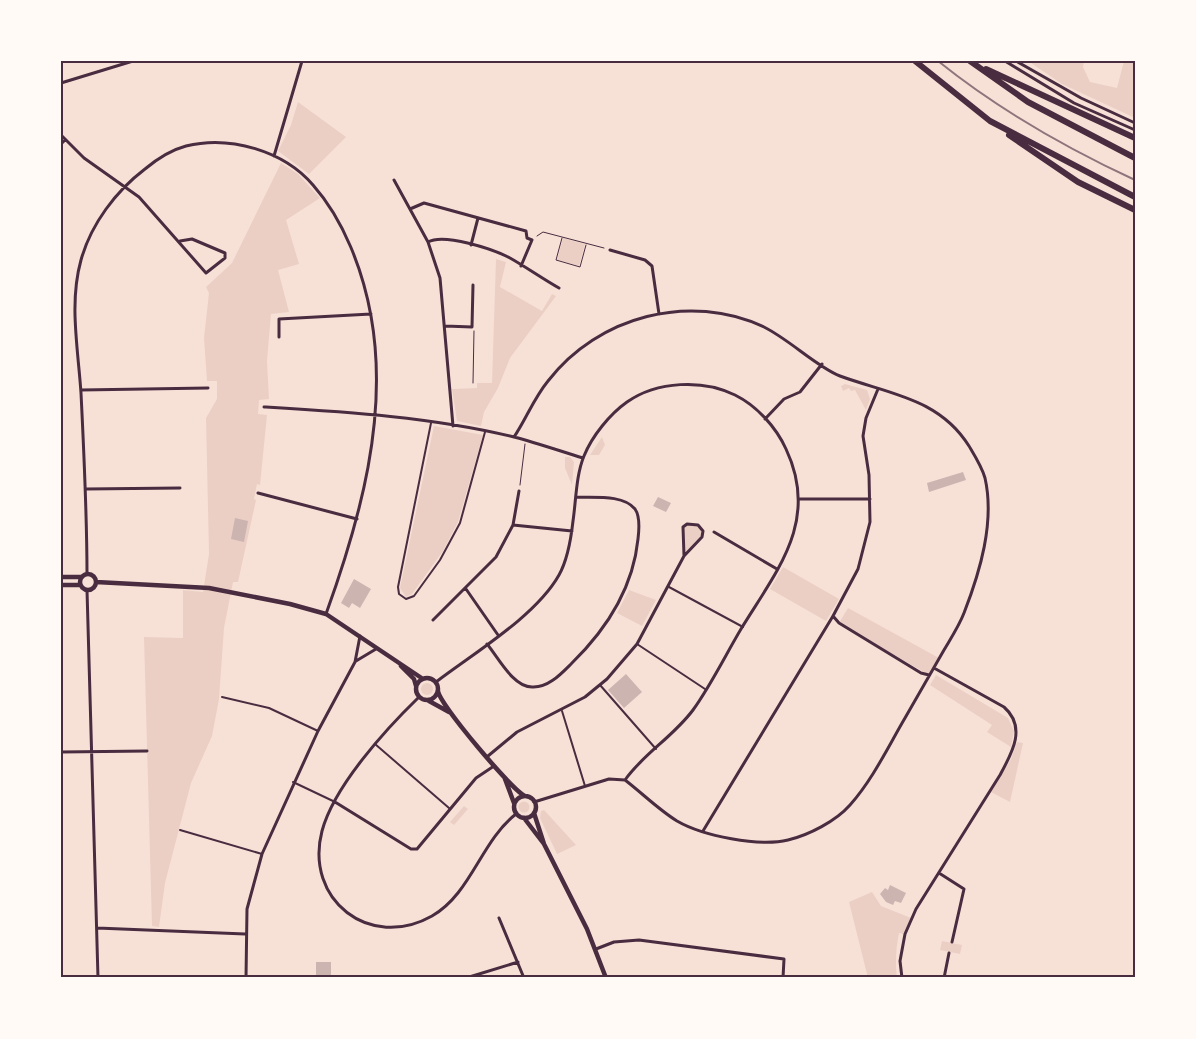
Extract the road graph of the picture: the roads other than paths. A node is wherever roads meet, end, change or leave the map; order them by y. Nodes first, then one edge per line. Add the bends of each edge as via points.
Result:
1 (133, 61) edge
2 (302, 61) edge
3 (915, 61) edge
4 (1005, 61) edge
5 (1016, 61) edge
6 (971, 62) edge
7 (61, 83) edge
8 (990, 121) junction
9 (1135, 122) edge
10 (1135, 130) edge
11 (61, 135) edge
12 (1135, 138) edge
13 (65, 140) junction
14 (61, 144) edge
15 (274, 156) junction
16 (1135, 158) edge
17 (394, 180) dead end
18 (124, 186) junction
19 (1135, 197) edge
20 (410, 209) junction
21 (1135, 210) edge
22 (478, 218) junction
23 (180, 241) junction
24 (428, 242) junction
25 (471, 245) junction
26 (610, 250) road end
27 (521, 266) junction
28 (472, 285) dead end
29 (559, 288) dead end
30 (371, 314) junction
31 (659, 314) junction
32 (445, 326) junction
33 (279, 337) dead end
34 (822, 364) junction
35 (208, 388) dead end
36 (878, 389) junction
37 (81, 390) junction
38 (264, 407) dead end
39 (376, 414) junction
40 (765, 419) junction
41 (431, 423) junction
42 (453, 426) junction
43 (485, 432) junction
44 (514, 437) junction
45 (583, 458) junction
46 (180, 488) dead end
47 (86, 489) junction
48 (519, 491) road end
49 (258, 493) dead end
50 (576, 497) junction
51 (800, 499) junction
52 (870, 499) junction
53 (357, 519) junction
54 (513, 525) junction
55 (572, 531) junction
56 (714, 532) dead end
57 (684, 556) junction
58 (778, 569) junction
59 (84, 575) junction
60 (61, 577) edge
61 (96, 582) junction
62 (61, 585) edge
63 (80, 585) junction
64 (669, 587) junction
65 (466, 589) junction
66 (87, 590) junction
67 (326, 614) junction
68 (833, 616) junction
69 (434, 620) dead end
70 (743, 627) junction
71 (498, 635) junction
72 (360, 636) junction
73 (487, 644) junction
74 (637, 644) junction
75 (376, 649) junction
76 (355, 662) junction
77 (400, 665) junction
78 (934, 668) junction
79 (929, 676) junction
80 (423, 679) junction
81 (436, 682) junction
82 (600, 685) junction
83 (416, 686) junction
84 (706, 689) junction
85 (438, 691) junction
86 (222, 697) dead end
87 (418, 697) junction
88 (429, 700) junction
89 (562, 711) junction
90 (449, 712) junction
91 (318, 731) junction
92 (375, 744) junction
93 (656, 750) junction
94 (92, 751) junction
95 (147, 751) dead end
96 (61, 752) edge
97 (488, 756) junction
98 (495, 765) junction
99 (506, 779) junction
100 (625, 780) junction
101 (293, 782) junction
102 (585, 786) junction
103 (525, 796) junction
104 (335, 802) junction
105 (534, 802) junction
106 (514, 804) junction
107 (450, 808) junction
108 (534, 813) junction
109 (516, 814) junction
110 (524, 818) junction
111 (180, 830) dead end
112 (703, 831) junction
113 (544, 844) junction
114 (262, 854) junction
115 (939, 873) junction
116 (499, 918) dead end
117 (97, 928) junction
118 (245, 934) junction
119 (952, 942) dead end
120 (596, 949) junction
121 (950, 953) dead end
122 (518, 962) junction
123 (98, 978) edge
124 (246, 978) edge
125 (466, 978) edge
126 (524, 978) edge
127 (606, 978) edge
128 (783, 978) edge
129 (902, 978) edge
130 (944, 978) edge

1 - 7 street
2 - 15 street
3 - 8 highway
4 - 10 street via 1074,103
5 - 9 street via 1081,98
6 - 12 highway
6 - 16 highway via 1036,106
8 - 19 highway
8 - 21 highway via 1078,182
11 - 13 street
13 - 14 street
13 - 18 street via 84,158
15 - 18 street via 231,143 185,146 161,156
15 - 30 street via 307,179 342,229 358,267
17 - 20 street
18 - 23 street via 144,202
18 - 37 street via 99,220 82,259 74,316
20 - 22 street via 424,203
20 - 24 street
22 - 25 street
22 - 27 street via 526,231 532,240
23 - 23 street via 192,239 224,253 225,258 206,274
24 - 25 street via 442,238
24 - 32 street via 440,278
25 - 27 street via 509,258
26 - 31 street via 645,260 652,266
27 - 29 street
28 - 32 street via 471,327
30 - 33 street via 279,319
30 - 39 street
31 - 34 street via 676,310 706,311 736,317 764,327
31 - 44 street via 624,322 571,356 548,380
32 - 42 street
34 - 36 street via 836,375
34 - 40 street via 800,392 784,399
35 - 37 street
36 - 52 street via 866,418 863,436
36 - 78 street via 914,400 940,413 960,432 984,475 990,509 982,556 964,615
37 - 47 street
38 - 39 street
39 - 41 street
39 - 53 street
40 - 45 street via 735,395 714,388 680,384 661,388 637,397 619,409 601,429
40 - 51 street via 778,434 792,463
41 - 42 street
41 - 43 lane via 398,587 399,594 406,598 414,596 454,534 465,509
42 - 43 street
43 - 44 street
44 - 45 street
45 - 50 street
46 - 47 street
47 - 59 street
48 - 54 street
49 - 53 street
50 - 55 street
50 - 73 street via 625,502 637,514 636,559 612,616 567,668 552,681 533,687 514,679
51 - 52 street
51 - 58 street via 794,536
52 - 68 street via 870,522 858,569
53 - 67 street
54 - 55 street
54 - 65 street via 496,557
55 - 71 street via 568,551 554,584 513,626
56 - 58 street
57 - 57 street via 702,538 703,531 698,525 683,527
57 - 64 street
58 - 70 street
59 - 60 street
59 - 61 street via 92,576
59 - 63 street
61 - 66 street via 92,589
61 - 67 street via 209,588
62 - 63 street
63 - 66 street
64 - 70 lane
64 - 74 street
65 - 69 street
65 - 71 street
66 - 94 street
67 - 72 street
68 - 79 street via 839,623
68 - 112 street
70 - 84 street
71 - 73 street
72 - 75 street
72 - 76 street
73 - 81 street
74 - 82 street
74 - 84 lane
75 - 76 street
75 - 77 street
76 - 91 street
77 - 80 street
77 - 83 street
78 - 79 street
78 - 115 street via 1004,708 1010,713 1017,730 1010,758
79 - 112 street via 869,781 850,806 833,818 801,836 778,842 748,841
80 - 81 street via 430,678
80 - 83 street
81 - 85 street
82 - 89 street
82 - 93 lane
83 - 87 street
84 - 93 street via 693,710
85 - 88 street
85 - 90 street
86 - 91 lane via 269,708
87 - 88 street
87 - 92 street
88 - 90 street
89 - 97 street via 517,732
89 - 102 lane
90 - 97 street
91 - 101 street
92 - 104 street via 357,765
92 - 107 lane
93 - 100 street via 636,765
94 - 95 street
94 - 96 street
94 - 117 street
97 - 98 street
98 - 99 street
98 - 107 street via 476,778
99 - 103 street
99 - 106 street
100 - 102 street via 609,779
100 - 112 street via 677,821
101 - 104 lane
101 - 114 street
102 - 105 street
103 - 105 street
103 - 106 street
104 - 107 street via 412,849 417,849
104 - 109 street via 322,831 320,863 324,880 343,911 361,922 382,927 398,928 419,922 452,900
105 - 108 street
106 - 109 street
108 - 110 street
108 - 113 street
109 - 110 street
110 - 113 street
111 - 114 lane
113 - 120 street
114 - 118 street via 246,909
115 - 119 street via 964,889
115 - 129 street via 916,909 905,934 900,961
116 - 122 street
117 - 118 street
117 - 123 street
118 - 124 street
120 - 127 street
120 - 128 street via 614,942 639,940 784,959
121 - 130 street
122 - 125 street
122 - 126 street

